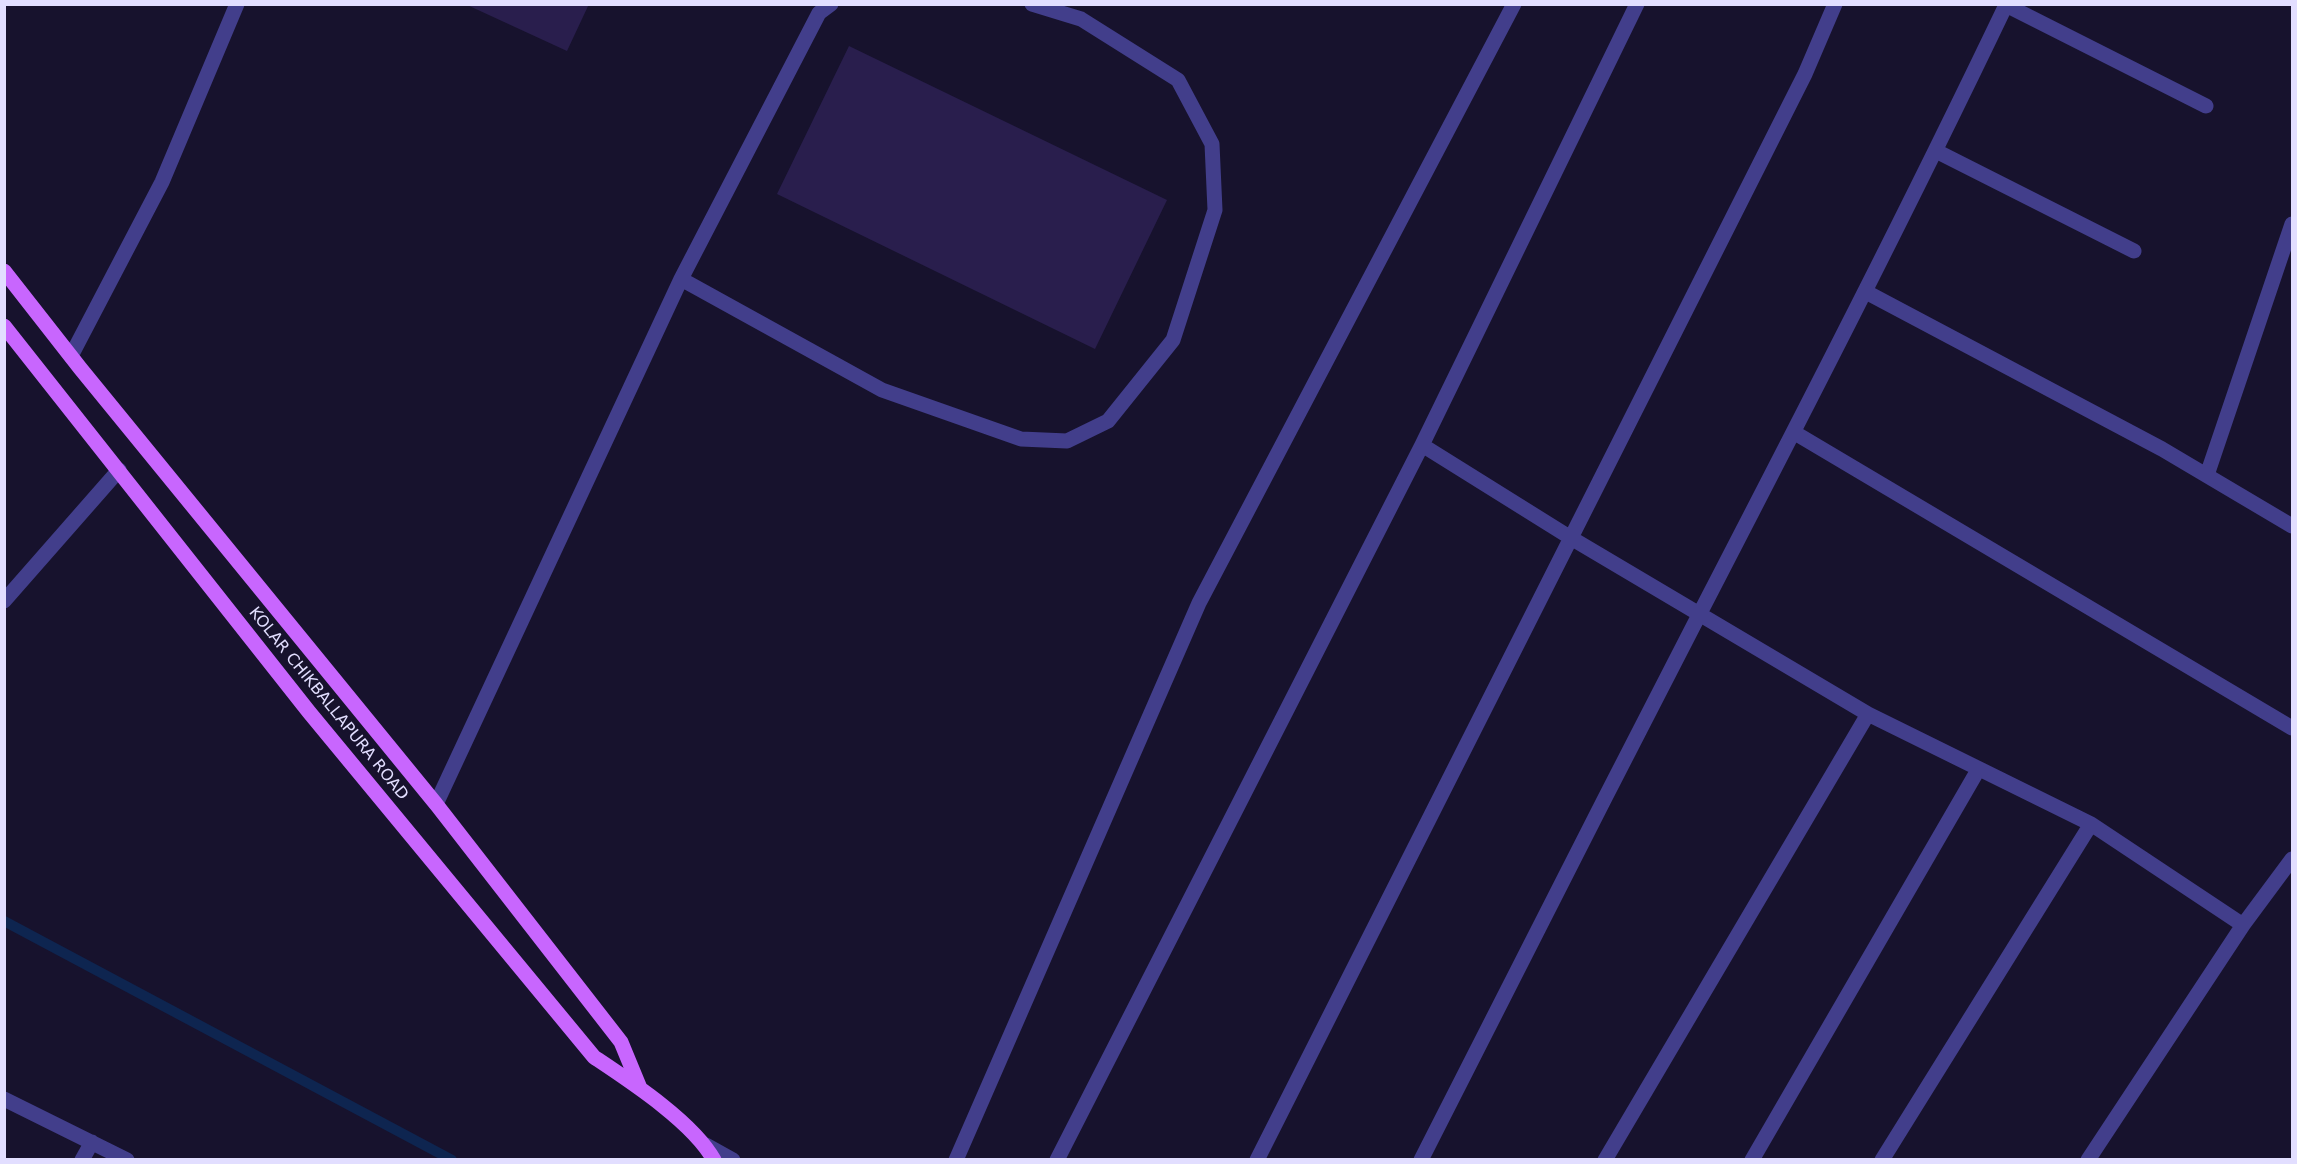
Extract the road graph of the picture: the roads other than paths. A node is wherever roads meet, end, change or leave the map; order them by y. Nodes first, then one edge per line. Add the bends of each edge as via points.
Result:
1 (237, 4) edge
2 (831, 4) edge
3 (1032, 4) edge
4 (1514, 4) edge
5 (1637, 4) edge
6 (1835, 4) edge
7 (2206, 106) dead end
8 (1936, 151) junction
9 (2292, 224) edge
10 (2134, 252) dead end
11 (4, 271) edge
12 (681, 279) junction
13 (1866, 291) junction
14 (4, 326) edge
15 (71, 356) junction
16 (1795, 433) junction
17 (1422, 445) junction
18 (119, 470) junction
19 (2207, 476) junction
20 (2292, 526) edge
21 (1571, 538) junction
22 (4, 601) edge
23 (1699, 614) junction
24 (1868, 714) junction
25 (2292, 728) edge
26 (1978, 770) junction
27 (436, 804) junction
28 (2091, 824) junction
29 (2292, 859) edge
30 (2243, 925) junction
31 (640, 1088) junction
32 (4, 1099) edge
33 (92, 1142) junction
34 (706, 1145) junction
35 (82, 1160) edge
36 (127, 1160) edge
37 (714, 1160) edge
38 (733, 1160) edge
39 (956, 1160) edge
40 (1057, 1160) edge
41 (1257, 1160) edge
42 (1421, 1160) edge
43 (1605, 1160) edge
44 (1752, 1160) edge
45 (1882, 1160) edge
46 (2088, 1160) edge

1 - 15 street via 162,182
2 - 12 street via 819,13
3 - 12 street via 1081,19 1178,80 1212,144 1215,210 1173,340 1108,421 1067,441 1021,439 882,390
4 - 39 street via 1199,603
5 - 17 street
6 - 21 street via 1805,74
7 - 8 street via 2006,4
8 - 10 street
8 - 13 street
9 - 19 street
11 - 15 main road
12 - 27 street
13 - 16 street
13 - 19 street
14 - 18 main road, KOLAR CHIKBALLAPURA ROAD
15 - 27 main road
16 - 23 street
16 - 25 street
17 - 21 street
17 - 40 street
18 - 22 street
18 - 31 main road, KOLAR CHIKBALLAPURA ROAD via 309,712 594,1057
19 - 20 street
21 - 23 street
21 - 41 street
23 - 24 street
23 - 42 street
24 - 26 street
24 - 43 street
26 - 28 street
26 - 44 street
27 - 31 main road via 621,1042
28 - 30 street
28 - 45 street
29 - 30 street
30 - 46 street
31 - 34 main road, KOLAR CHIKBALLAPURA ROAD
32 - 33 street
33 - 35 street
33 - 36 street
34 - 37 main road
34 - 38 street

